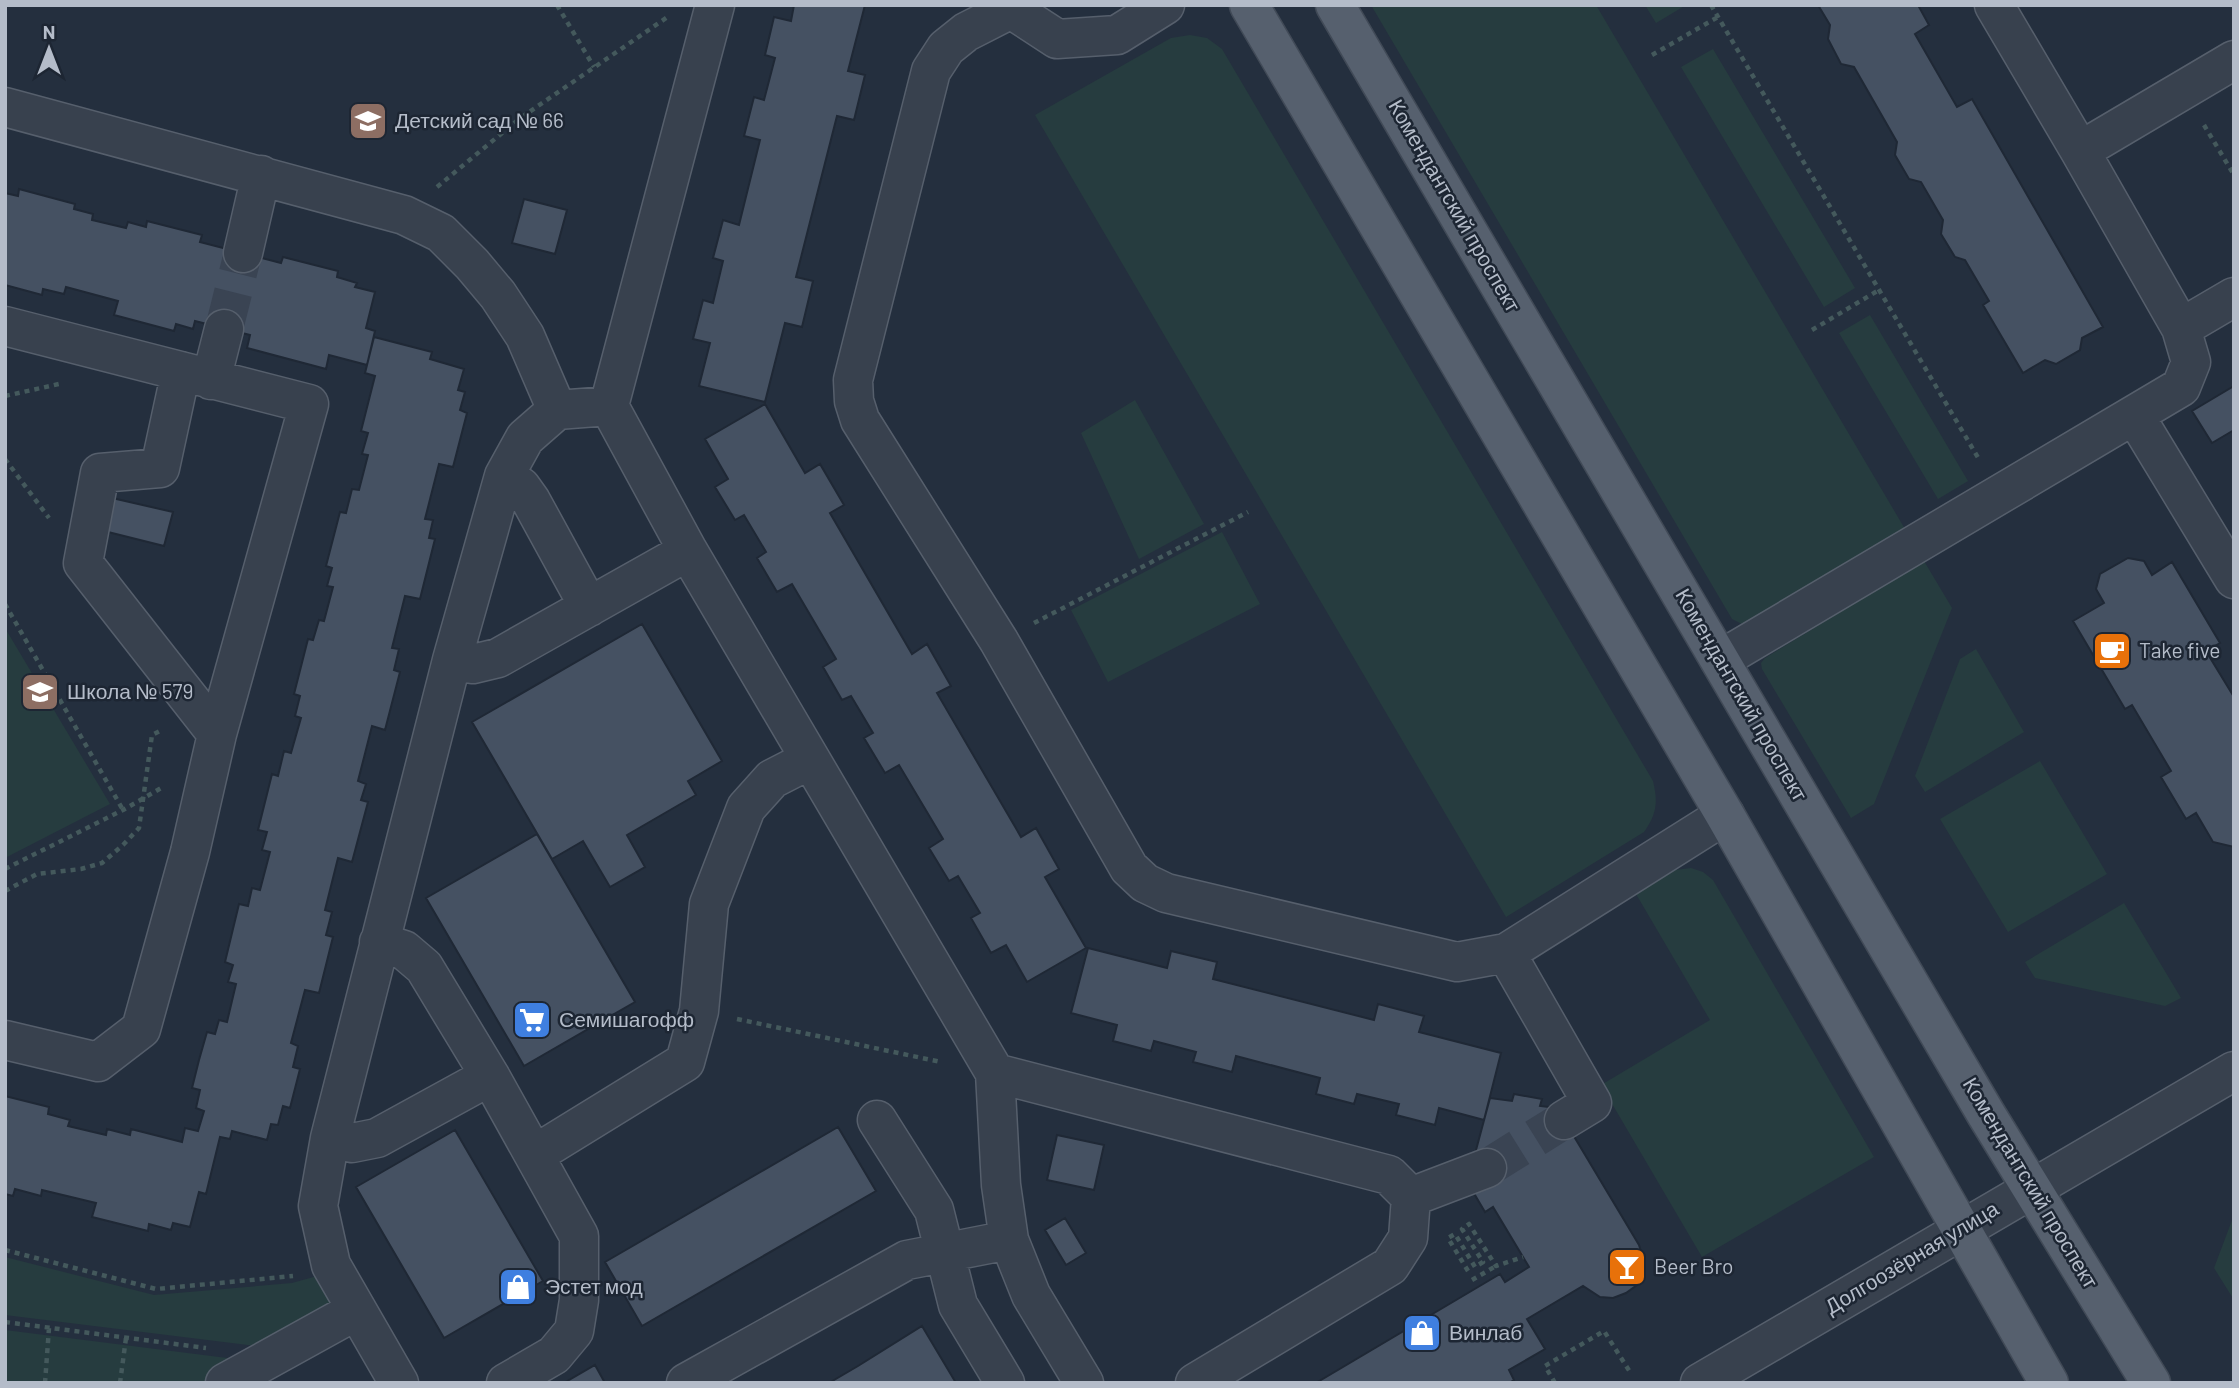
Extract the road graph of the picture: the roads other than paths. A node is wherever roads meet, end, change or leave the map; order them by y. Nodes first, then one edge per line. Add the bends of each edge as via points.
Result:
1 (715, 5) edge
2 (1166, 5) edge
3 (1249, 5) edge
4 (1335, 5) edge
5 (1994, 5) edge
6 (1010, 7) edge
7 (2234, 60) edge
8 (5, 107) edge
9 (2080, 150) junction
10 (261, 175) junction
11 (243, 253) tunnel mouth
12 (2234, 297) edge
13 (5, 326) edge
14 (2181, 328) junction
15 (224, 329) tunnel mouth
16 (196, 376) junction
17 (609, 406) junction
18 (557, 410) junction
19 (2135, 416) junction
20 (504, 476) junction
21 (688, 551) junction
22 (2228, 557) edge
23 (589, 607) junction
24 (452, 660) junction
25 (1720, 660) junction
26 (213, 748) junction
27 (809, 760) junction
28 (1725, 815) junction
29 (379, 942) junction
30 (1506, 953) junction
31 (5, 1040) edge
32 (2234, 1071) edge
33 (995, 1073) junction
34 (490, 1076) junction
35 (877, 1120) dead end
36 (1564, 1120) tunnel mouth
37 (330, 1138) junction
38 (534, 1155) junction
39 (1487, 1168) tunnel mouth
40 (2032, 1187) junction
41 (1411, 1197) junction
42 (1961, 1229) junction
43 (1009, 1241) junction
44 (945, 1253) junction
45 (357, 1310) junction
46 (225, 1383) edge
47 (400, 1383) edge
48 (506, 1383) edge
49 (686, 1383) edge
50 (1005, 1383) edge
51 (1084, 1383) edge
52 (1195, 1383) edge
53 (1700, 1383) edge
54 (2049, 1383) edge
55 (2151, 1383) edge

1 - 17 street
2 - 6 street via 1117,34 1057,39
3 - 28 main road
4 - 25 main road, Комендантский проспект
5 - 9 street
6 - 30 street via 946,48 932,71 853,380 860,419 999,641 1129,868 1145,883 1167,893 1457,962
7 - 9 street
8 - 10 street
9 - 14 street
10 - 11 street
10 - 18 street via 404,215 441,233 498,295 525,336
12 - 14 street
13 - 16 street
14 - 19 street via 2191,362 2181,387
15 - 16 street
16 - 26 street via 309,404
16 - 26 street via 160,468 100,473 83,564 176,682
17 - 18 street
17 - 21 street
18 - 20 street via 525,438
19 - 22 street
19 - 25 street
20 - 23 street via 531,501
20 - 24 street
21 - 23 street
21 - 27 street
23 - 24 street via 498,659 473,664
24 - 29 street
25 - 40 main road, Комендантский проспект
26 - 31 street via 190,852 141,1029 98,1062
27 - 33 street
27 - 38 street via 772,779 746,808 709,904 699,1011 685,1062
28 - 30 street
28 - 42 main road
29 - 34 street via 404,950 424,967
29 - 37 street
30 - 36 street via 1592,1103
32 - 40 street, Долгоозёрная улица
33 - 41 street via 1389,1175
33 - 43 street
34 - 37 street via 377,1138 352,1143
34 - 38 street
35 - 44 street via 934,1210
37 - 45 street via 318,1206 331,1265
38 - 48 street via 579,1236 579,1300 574,1331 554,1355
39 - 41 street
40 - 42 street, Долгоозёрная улица
40 - 55 main road, Комендантский проспект
41 - 52 street via 1408,1238 1390,1266
42 - 53 street, Долгоозёрная улица
42 - 54 main road
43 - 44 street
43 - 51 street via 1031,1295
44 - 49 street via 907,1260
44 - 50 street via 958,1305
45 - 46 street
45 - 47 street

